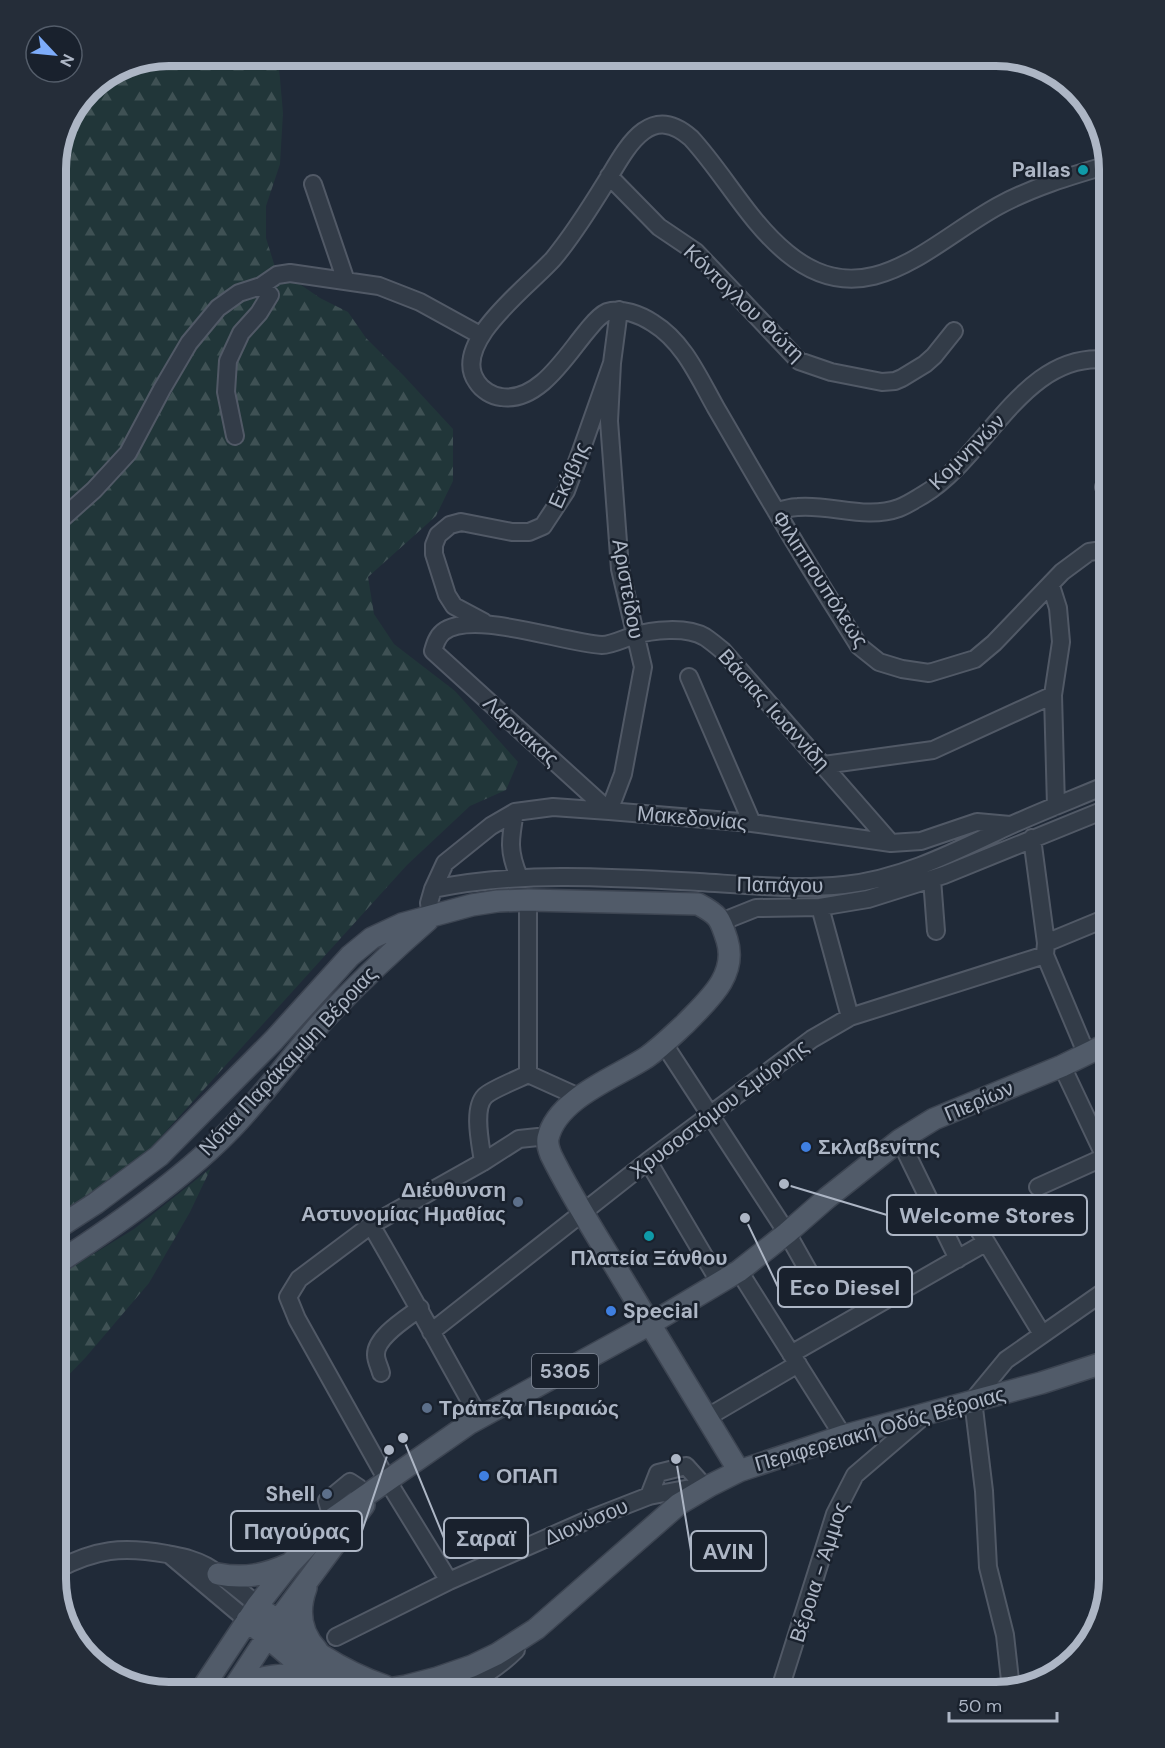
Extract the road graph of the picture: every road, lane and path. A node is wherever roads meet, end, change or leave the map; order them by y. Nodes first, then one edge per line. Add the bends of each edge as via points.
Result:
1 (1099, 168) edge
2 (609, 176) junction
3 (313, 184) dead end
4 (346, 280) junction
5 (261, 286) junction
6 (619, 310) junction
7 (954, 331) dead end
8 (480, 335) junction
9 (1099, 360) edge
10 (612, 363) junction
11 (235, 436) dead end
12 (776, 511) junction
13 (66, 516) edge
14 (1099, 551) edge
15 (1051, 586) junction
16 (486, 623) junction
17 (635, 635) junction
18 (433, 651) joint
19 (688, 677) dead end
20 (1053, 695) junction
21 (824, 765) junction
22 (1099, 788) edge
23 (1056, 806) junction
24 (609, 811) junction
25 (515, 812) junction
26 (1099, 812) edge
27 (752, 823) junction
28 (1011, 825) junction
29 (1032, 838) junction
30 (891, 843) junction
31 (519, 878) junction
32 (932, 879) junction
33 (433, 889) junction
34 (528, 900) junction
35 (820, 908) junction
36 (431, 918) junction
37 (721, 922) junction
38 (1099, 922) edge
39 (936, 931) dead end
40 (1046, 949) junction
41 (850, 1017) junction
42 (664, 1044) junction
43 (1099, 1049) edge
44 (1087, 1055) junction
45 (1062, 1066) junction
46 (528, 1074) junction
47 (579, 1097) junction
48 (709, 1115) junction
49 (547, 1139) junction
50 (900, 1140) junction
51 (1099, 1140) edge
52 (1099, 1160) edge
53 (648, 1161) junction
54 (483, 1162) junction
55 (1038, 1187) dead end
56 (583, 1213) junction
57 (66, 1222) edge
58 (371, 1225) junction
59 (977, 1227) dead end
60 (787, 1233) junction
61 (985, 1243) junction
62 (66, 1258) edge
63 (958, 1259) junction
64 (739, 1271) junction
65 (720, 1283) junction
66 (818, 1288) dead end
67 (1099, 1295) edge
68 (420, 1308) junction
69 (650, 1324) junction
70 (431, 1332) junction
71 (1042, 1334) junction
72 (794, 1359) junction
73 (1099, 1365) edge
74 (381, 1373) dead end
75 (973, 1400) junction
76 (926, 1414) junction
77 (479, 1417) junction
78 (706, 1418) junction
79 (843, 1436) junction
80 (739, 1471) junction
81 (375, 1485) junction
82 (707, 1485) junction
83 (330, 1511) dead end
84 (171, 1555) junction
85 (290, 1564) junction
86 (66, 1566) edge
87 (218, 1574) junction
88 (449, 1581) junction
89 (308, 1583) junction
90 (252, 1613) junction
91 (272, 1629) junction
92 (536, 1629) junction
93 (336, 1637) dead end
94 (321, 1668) junction
95 (1010, 1681) edge
96 (207, 1682) edge
97 (238, 1682) edge
98 (245, 1682) edge
99 (333, 1682) edge
100 (419, 1682) edge
101 (473, 1682) edge
102 (782, 1682) edge

1 - 2 street via 1033,189 890,272 853,280 832,277 788,254 767,236 699,146 674,127 653,125 638,134
2 - 7 street, Κόντογλου Φώτη via 659,227 696,252 799,361 831,372 895,381 925,364
2 - 8 street via 553,259
3 - 4 street
4 - 5 street via 290,273 278,275
4 - 8 street via 379,286 420,302
5 - 11 street via 270,295 241,333 228,361 226,392
5 - 13 street via 238,293 218,308 189,343 128,453
6 - 8 street via 594,322 546,380 517,396 494,396 477,382 472,365
6 - 10 street, Εκάβης
6 - 12 street, Φιλιππουπόλεως via 654,323 683,350
9 - 12 street, Κομνηνών via 1058,367 1029,388 954,471 926,494 898,508 846,512 799,507
10 - 16 street, Εκάβης via 566,491 543,526 529,532 512,532 461,522 438,535 434,554 447,595 454,606
10 - 17 street, Αριστείδου via 609,421 620,570
12 - 15 street, Φιλιππουπόλεως via 859,646 879,662 902,669 929,673 975,659
14 - 15 street, Φιλιππουπόλεως via 1089,552 1062,572
15 - 20 street via 1058,608 1060,642
16 - 17 street, Βάσιας Ιωαννίδη via 604,645
16 - 18 street, Βάσιας Ιωαννίδη via 451,627 436,640
17 - 21 street, Βάσιας Ιωαννίδη via 659,630 703,636 723,651
17 - 24 street, Αριστείδου via 643,667 623,774
18 - 24 street, Λάρνακας
19 - 27 street
20 - 21 street via 933,750
20 - 23 street
21 - 30 street, Βάσιας Ιωαννίδη
22 - 23 street, Παπάγου
23 - 28 street, Παπάγου
24 - 25 street, Μακεδονίας via 553,807
24 - 27 street, Μακεδονίας
25 - 31 street via 511,857
25 - 33 street, Μακεδονίας via 455,854 442,869
26 - 29 street, Παπάγου
27 - 30 street, Μακεδονίας
28 - 30 street, Μακεδονίας via 977,822 921,841
28 - 31 street, Παπάγου via 892,876 844,885 788,888 683,881
29 - 32 street, Παπάγου
29 - 40 street
31 - 33 street, Παπάγου
32 - 35 street, Παπάγου via 868,899
32 - 39 street
33 - 36 street, Μακεδονίας via 429,903
34 - 36 main road, Νότια Παράκαμψη Βέροιας via 472,905
34 - 37 main road, Νότια Παράκαμψη Βέροιας via 698,903 715,912
34 - 46 street
35 - 37 street, Παπάγου via 756,908
35 - 41 street
36 - 57 main road, Νότια Παράκαμψη Βέροιας via 402,924 372,938 350,956 159,1156
36 - 62 main road, Νότια Παράκαμψη Βέροιας via 378,963 232,1128 194,1164
37 - 42 main road via 730,951 724,977 709,1000
38 - 40 street, Χρυσοστόμου Σμύρνης
40 - 41 street, Χρυσοστόμου Σμύρνης
40 - 44 street
41 - 48 street, Χρυσοστόμου Σμύρνης via 812,1039
42 - 47 main road
42 - 48 street
43 - 44 main road, Πιερίων / 5305
44 - 45 main road, Πιερίων / 5305
45 - 50 main road, Πιερίων / 5305 via 934,1119
45 - 51 street
46 - 47 street
46 - 54 street via 484,1096 478,1124
47 - 49 main road via 562,1112
48 - 53 street, Χρυσοστόμου Σμύρνης
48 - 60 street
49 - 54 street via 519,1139
49 - 56 main road
50 - 60 main road, Πιερίων / 5305
50 - 63 street
52 - 55 street
53 - 56 street, Χρυσοστόμου Σμύρνης
53 - 65 street
54 - 58 street
56 - 69 main road
56 - 70 street, Χρυσοστόμου Σμύρνης
58 - 68 street
58 - 81 street via 299,1279 288,1297
59 - 61 street
60 - 64 main road, Πιερίων / 5305
60 - 66 street
61 - 63 street
61 - 71 street
63 - 72 street
64 - 65 main road, Πιερίων / 5305
64 - 72 street
65 - 69 main road, Πιερίων / 5305
67 - 71 street
68 - 70 street
68 - 74 street via 377,1346 375,1356
69 - 77 main road, Πιερίων / 5305
69 - 78 main road
70 - 77 street
71 - 75 street via 1006,1360
72 - 78 street
72 - 79 street
73 - 75 main road, Περιφερειακή Οδός Βέροιας
75 - 76 main road, Περιφερειακή Οδός Βέροιας
75 - 95 street via 988,1567 1005,1635
76 - 79 main road, Περιφερειακή Οδός Βέροιας
76 - 102 street, Βέροια - Άμμος via 855,1475 844,1494
77 - 81 main road, Πιερίων / 5305
78 - 80 main road
79 - 80 main road, Περιφερειακή Οδός Βέροιας
80 - 82 main road, Περιφερειακή Οδός Βέροιας
81 - 83 street via 350,1482 327,1501
81 - 85 main road, Πιερίων / 5305 via 332,1519
81 - 88 street
81 - 89 main road, Πιερίων / 5305
82 - 88 street, Διονύσου via 649,1496
82 - 92 main road, Περιφερειακή Οδός Βέροιας via 660,1519
84 - 86 street via 118,1549 92,1554
84 - 87 street via 190,1559
84 - 90 street
85 - 87 main road via 257,1576
85 - 90 main road, Πιερίων / 5305
87 - 90 street
88 - 93 street, Διονύσου
89 - 91 main road, Πιερίων / 5305
89 - 94 main road via 301,1604 302,1624
90 - 91 main road, Περιφερειακή Οδός Βέροιας
90 - 96 main road, 5305
91 - 94 main road, Περιφερειακή Οδός Βέροιας
91 - 97 main road, 5305
92 - 100 main road, Περιφερειακή Οδός Βέροιας via 472,1666
92 - 101 street via 506,1660
94 - 98 main road
94 - 99 main road, Περιφερειακή Οδός Βέροιας

